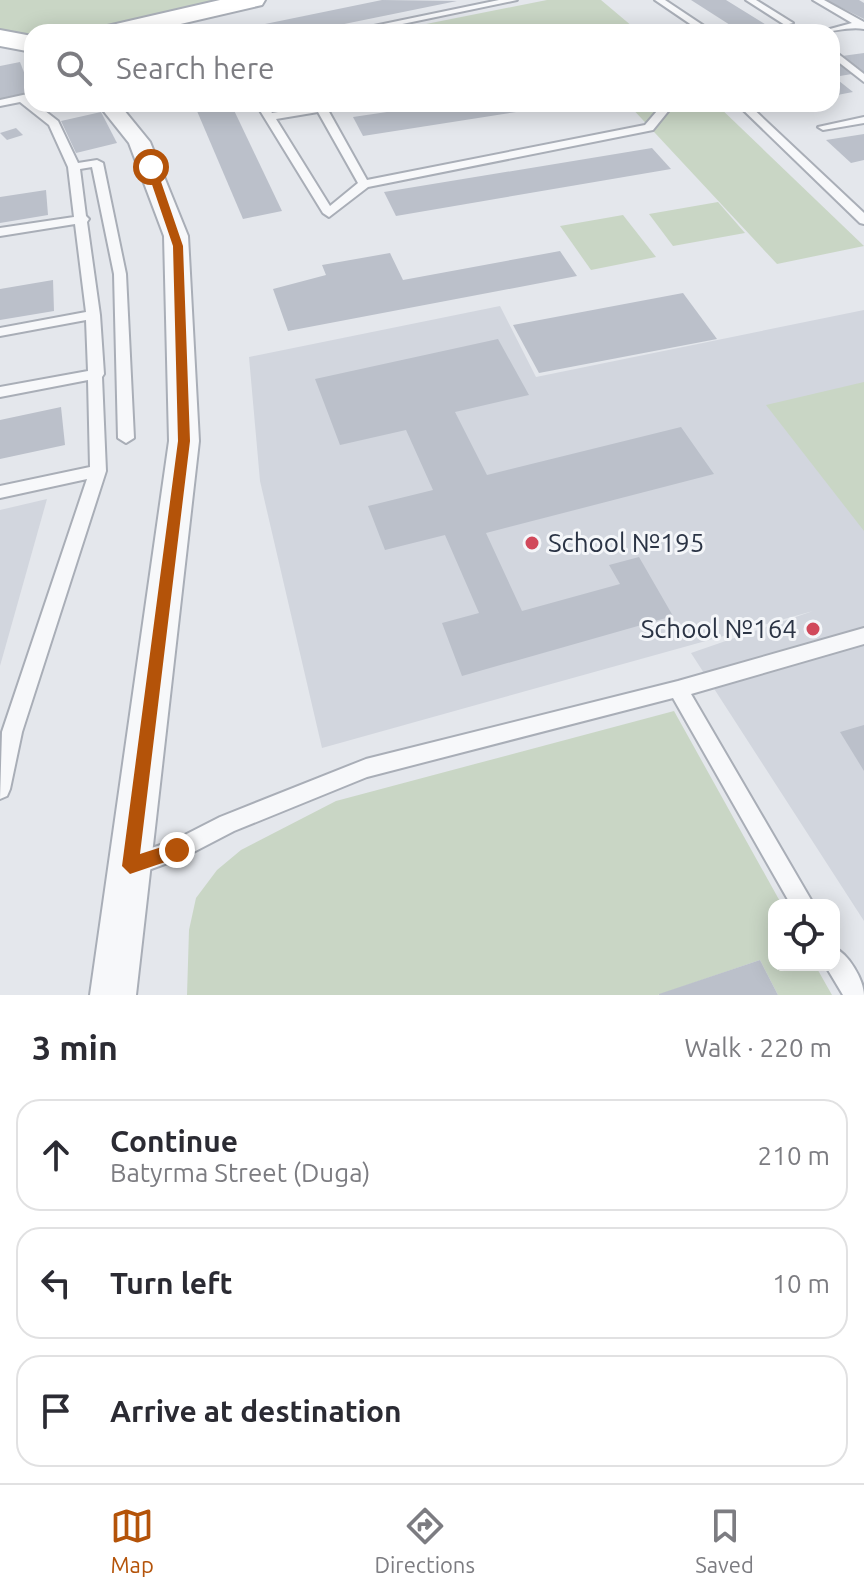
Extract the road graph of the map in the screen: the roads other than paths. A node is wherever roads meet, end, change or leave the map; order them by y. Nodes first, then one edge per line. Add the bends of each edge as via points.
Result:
1 (253, 0) edge
2 (513, 0) edge
3 (659, 0) edge
4 (750, 0) edge
5 (817, 0) edge
6 (788, 23) dead end
7 (147, 24) edge
8 (391, 24) edge
9 (696, 24) edge
10 (863, 25) edge
11 (840, 29) edge
12 (0, 41) edge
13 (24, 43) edge
14 (840, 59) edge
15 (864, 79) edge
16 (24, 98) edge
17 (0, 103) edge
18 (43, 112) edge
19 (115, 112) edge
20 (266, 112) edge
21 (298, 112) edge
22 (323, 112) edge
23 (662, 112) edge
24 (750, 112) edge
25 (269, 117) junction
26 (864, 120) edge
27 (823, 127) dead end
28 (74, 167) junction
29 (364, 184) junction
30 (83, 219) junction
31 (864, 220) edge
32 (0, 232) edge
33 (93, 315) junction
34 (0, 332) edge
35 (97, 374) junction
36 (0, 392) edge
37 (126, 438) dead end
38 (98, 471) junction
39 (0, 492) edge
40 (864, 636) edge
41 (678, 689) junction
42 (0, 789) edge
43 (130, 866) junction
44 (800, 899) edge
45 (840, 969) edge
46 (113, 995) edge
47 (856, 995) edge

1 - 7 main road
2 - 8 lane
3 - 9 lane
4 - 6 lane
5 - 10 lane
10 - 11 lane
12 - 13 main road
14 - 15 lane
16 - 17 lane
18 - 28 lane via 54,123
19 - 43 street via 139,142 176,236 183,345 184,441
20 - 25 lane
21 - 25 lane
22 - 29 lane
23 - 29 lane via 649,128
24 - 31 lane
25 - 29 lane via 329,213
26 - 27 lane
28 - 30 lane
28 - 37 lane via 97,163 120,274
30 - 32 lane
30 - 33 lane
33 - 34 lane
33 - 35 lane
35 - 36 lane
35 - 38 lane
38 - 39 lane
38 - 42 lane via 12,732
40 - 41 lane
41 - 43 lane via 366,768
41 - 44 lane
43 - 46 street
45 - 47 lane

